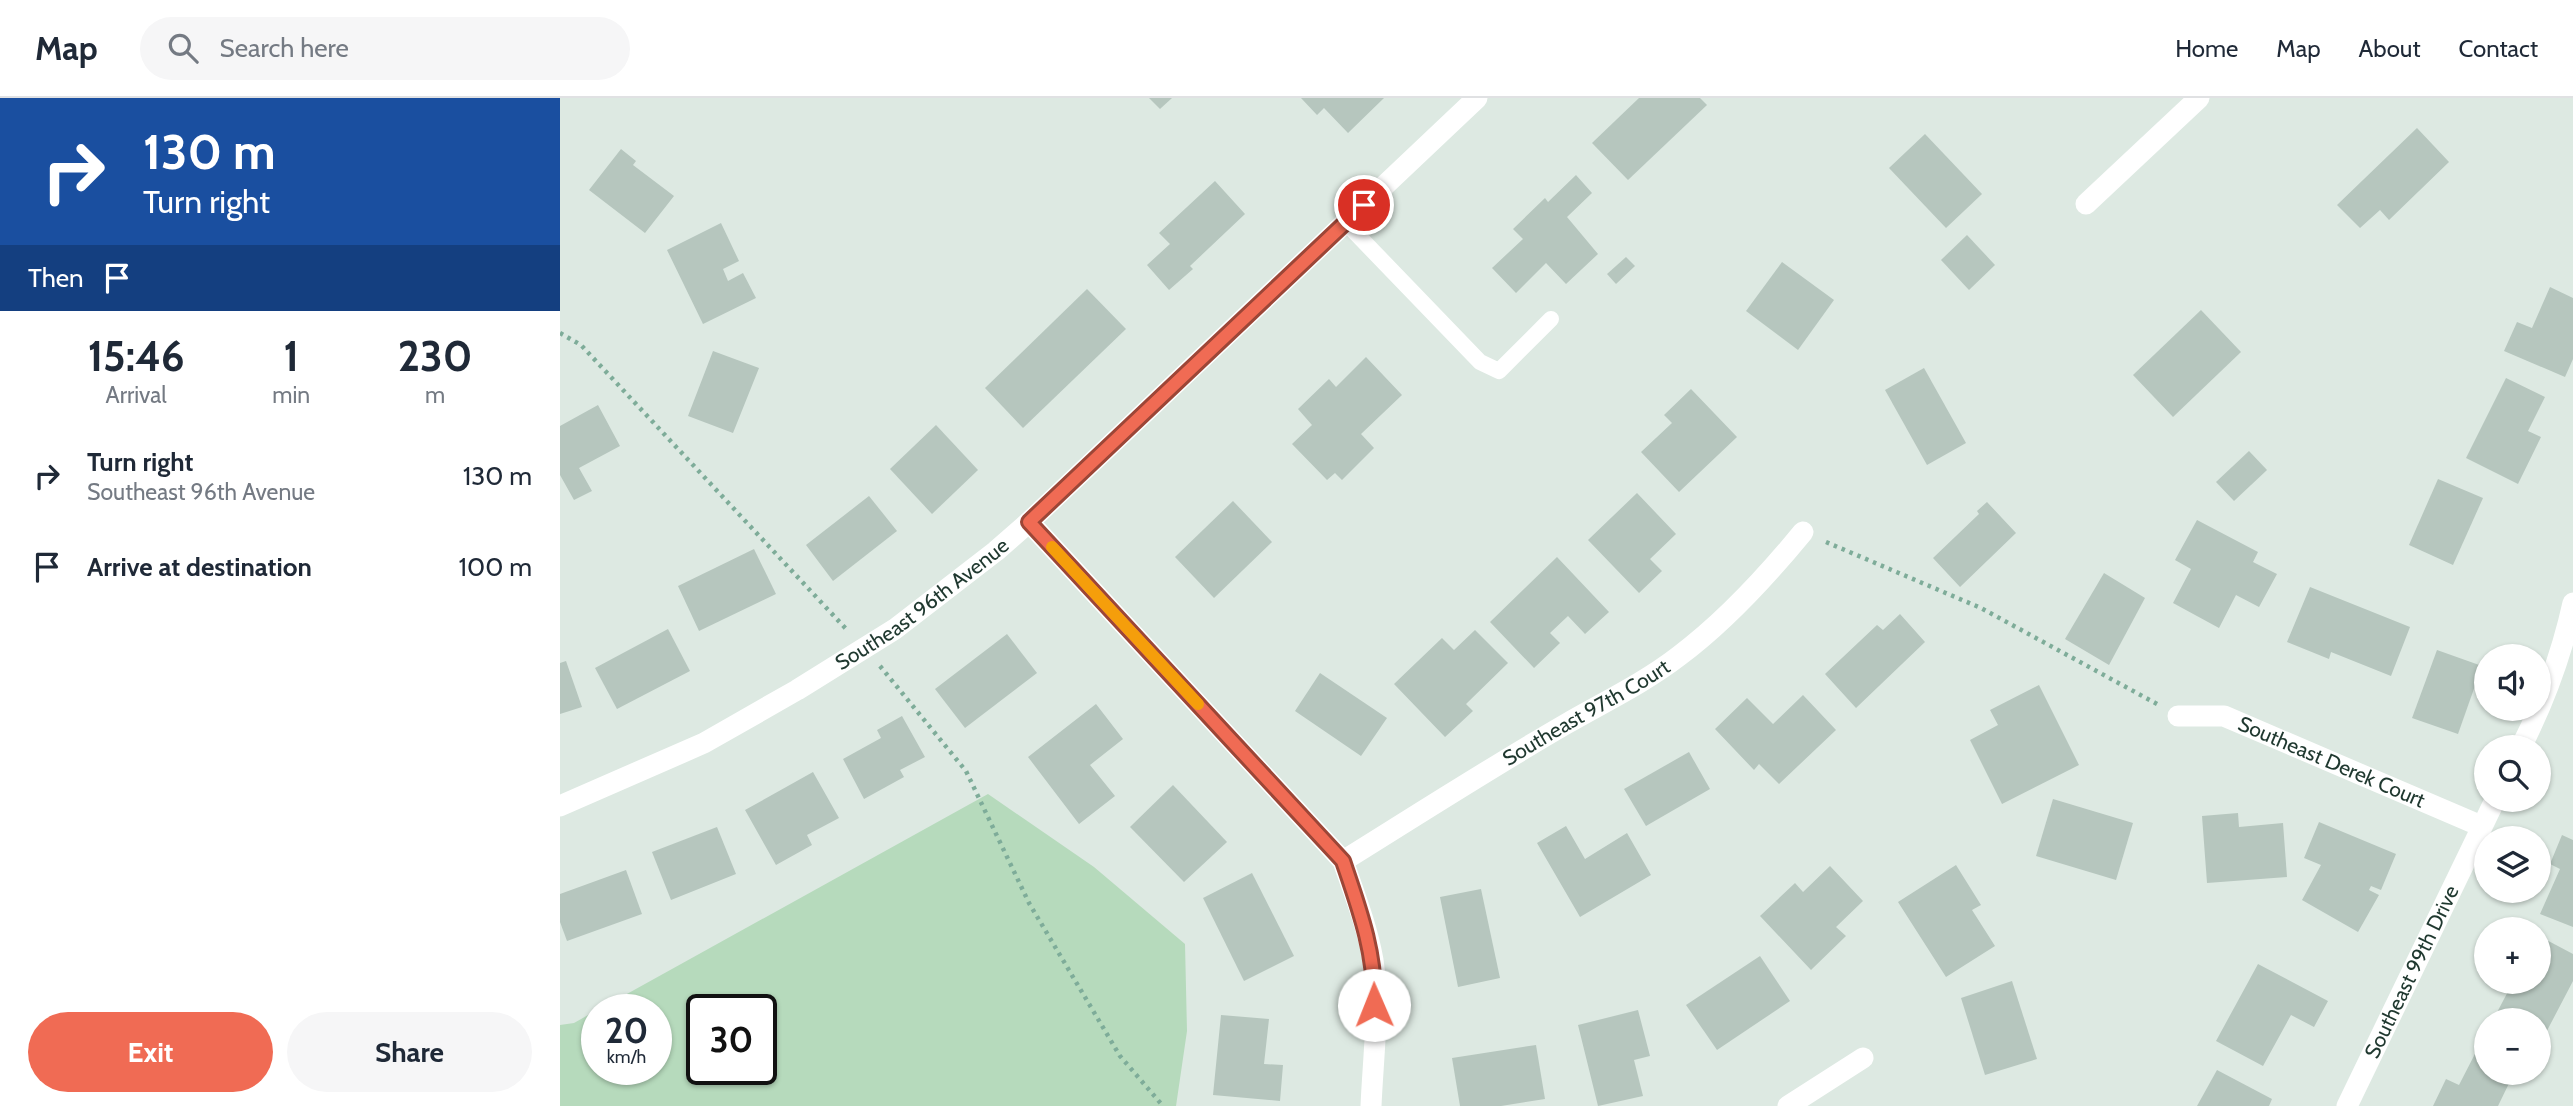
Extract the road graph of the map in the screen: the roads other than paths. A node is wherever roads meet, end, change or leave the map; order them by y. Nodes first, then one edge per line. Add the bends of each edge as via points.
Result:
1 (1477, 98) edge
2 (2199, 98) edge
3 (2086, 204) dead end
4 (1345, 222) junction
5 (1551, 319) dead end
6 (1029, 522) junction
7 (1803, 532) road end
8 (2573, 603) edge
9 (2178, 716) road end
10 (2527, 735) edge
11 (560, 806) edge
12 (2480, 826) edge
13 (2474, 844) edge
14 (1343, 861) junction
15 (1863, 1058) dead end
16 (1371, 1106) edge
17 (1788, 1106) edge
18 (2347, 1106) edge

1 - 4 street, Southeast 96th Avenue
2 - 3 street
4 - 5 lane via 1480,362 1499,371
4 - 6 street, Southeast 96th Avenue
6 - 11 street, Southeast 96th Avenue via 895,629 797,690 704,743
6 - 14 street
7 - 14 street, Southeast 97th Court via 1730,613 1679,656
8 - 10 street
9 - 12 street, Southeast Derek Court via 2224,716
13 - 18 street, Southeast 99th Drive
14 - 16 street via 1373,959
15 - 17 street

